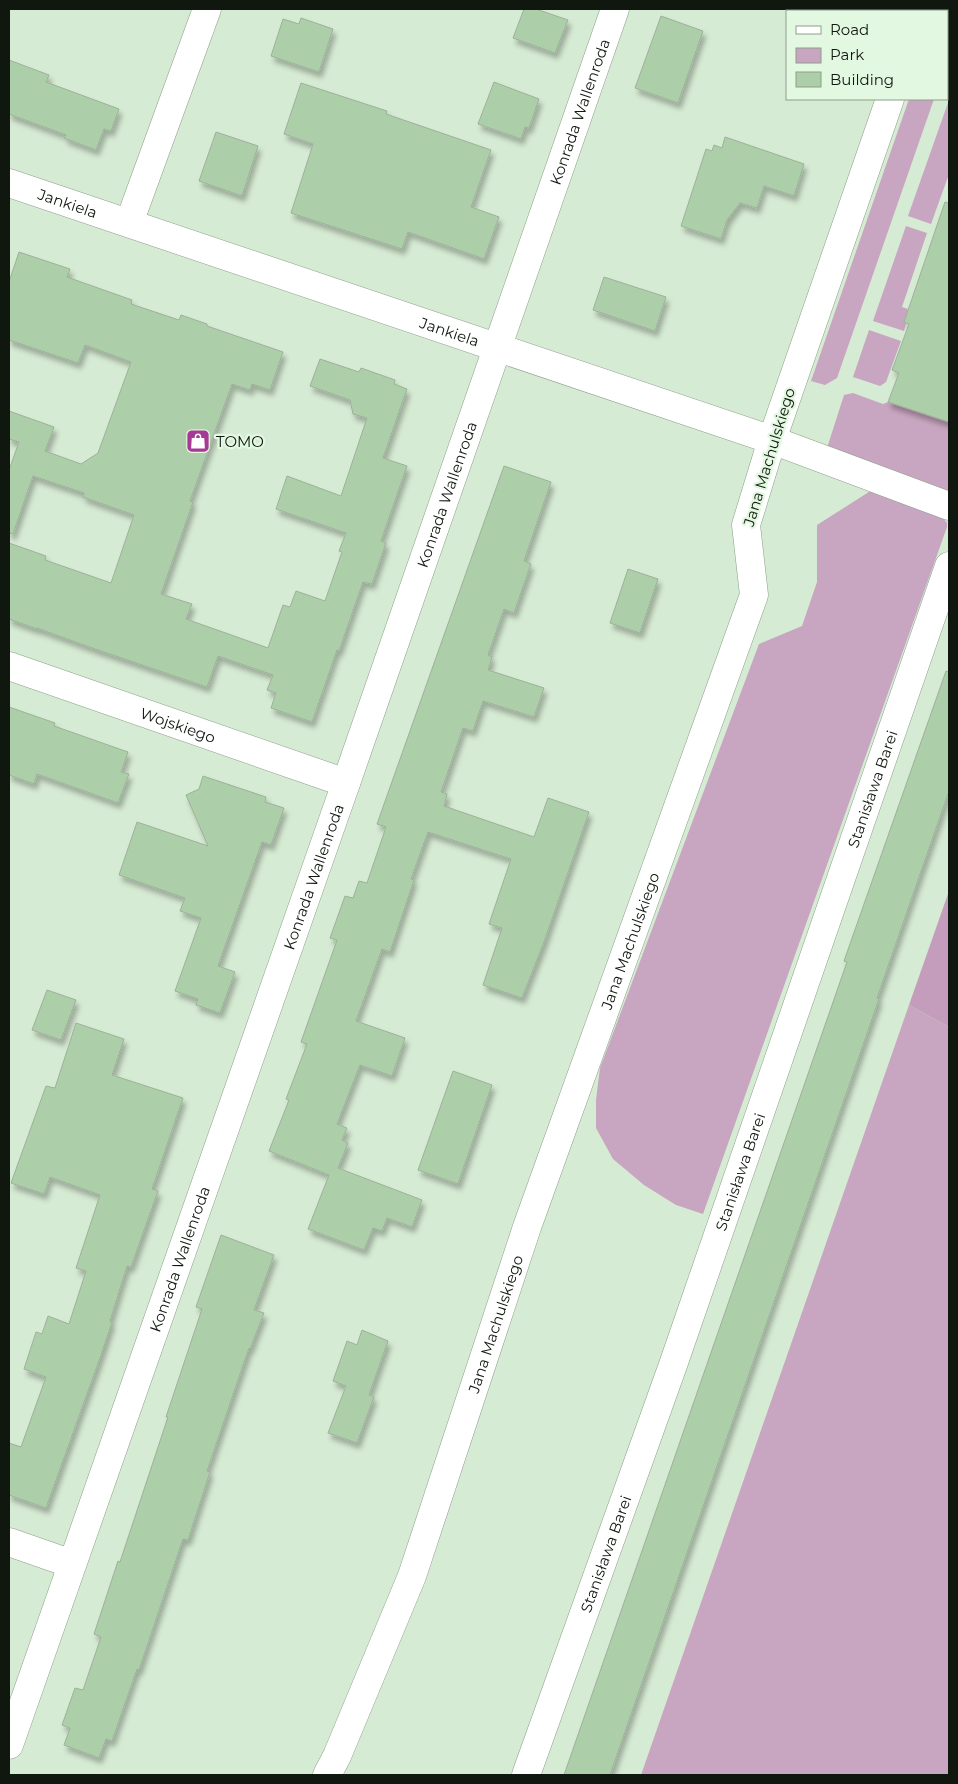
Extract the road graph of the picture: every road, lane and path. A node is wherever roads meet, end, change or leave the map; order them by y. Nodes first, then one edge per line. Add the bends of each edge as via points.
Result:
1 (207, 9) edge
2 (615, 9) edge
3 (890, 100) edge
4 (9, 183) edge
5 (129, 223) junction
6 (498, 348) junction
7 (772, 440) junction
8 (949, 506) edge
9 (949, 566) edge
10 (9, 666) edge
11 (346, 783) junction
12 (9, 1542) edge
13 (72, 1564) junction
14 (9, 1745) edge
15 (327, 1775) edge
16 (526, 1775) edge

1 - 5 street
2 - 6 street, Konrada Wallenroda
3 - 7 street, Jana Machulskiego
4 - 5 street, Jankiela
5 - 6 street, Jankiela
6 - 7 street, Jankiela
6 - 11 street, Konrada Wallenroda
7 - 8 street
7 - 15 street, Jana Machulskiego via 746,525 754,594 526,1227 412,1576
9 - 16 street, Stanisława Barei via 673,1366
10 - 11 street, Wojskiego
11 - 13 street, Konrada Wallenroda
12 - 13 street
13 - 14 street, Konrada Wallenroda

